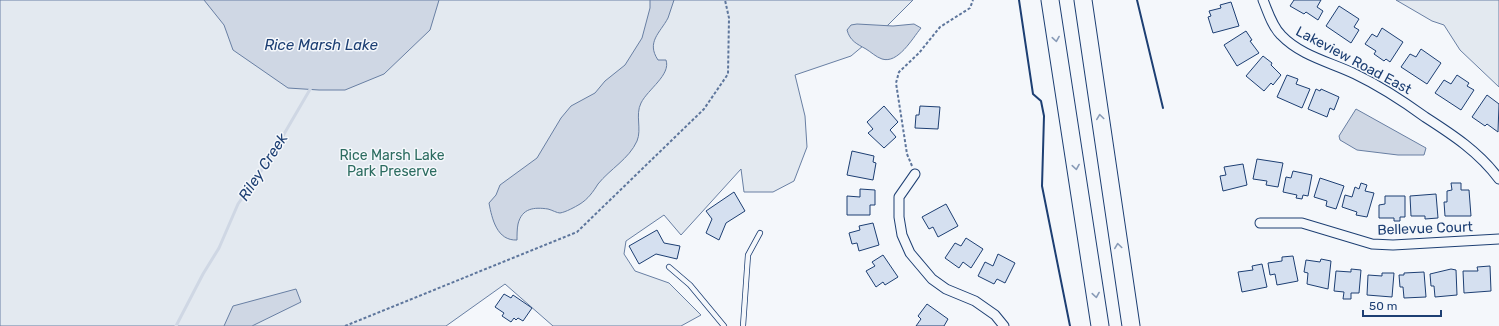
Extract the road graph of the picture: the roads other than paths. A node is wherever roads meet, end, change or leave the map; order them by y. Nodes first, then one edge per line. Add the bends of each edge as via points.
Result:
1 (1050, 0) edge
2 (1083, 0) edge
3 (1264, 0) edge
4 (915, 174) road end
5 (1499, 179) edge
6 (1260, 223) dead end
7 (760, 232) dead end
8 (1499, 239) edge
9 (669, 267) dead end
10 (724, 326) edge
11 (743, 326) edge
12 (1004, 326) edge
13 (1100, 326) edge
14 (1131, 326) edge

1 -> 13 highway
14 -> 2 highway
3 - 5 street, Lakeview Road East via 1270,18 1280,34 1292,45 1393,94 1474,151
4 - 12 street via 900,197 899,217 902,235 910,253 932,279 946,289 975,301 995,315
6 - 8 street, Bellevue Court via 1302,223 1372,244
7 - 11 lane via 748,255
9 - 10 lane via 690,286

